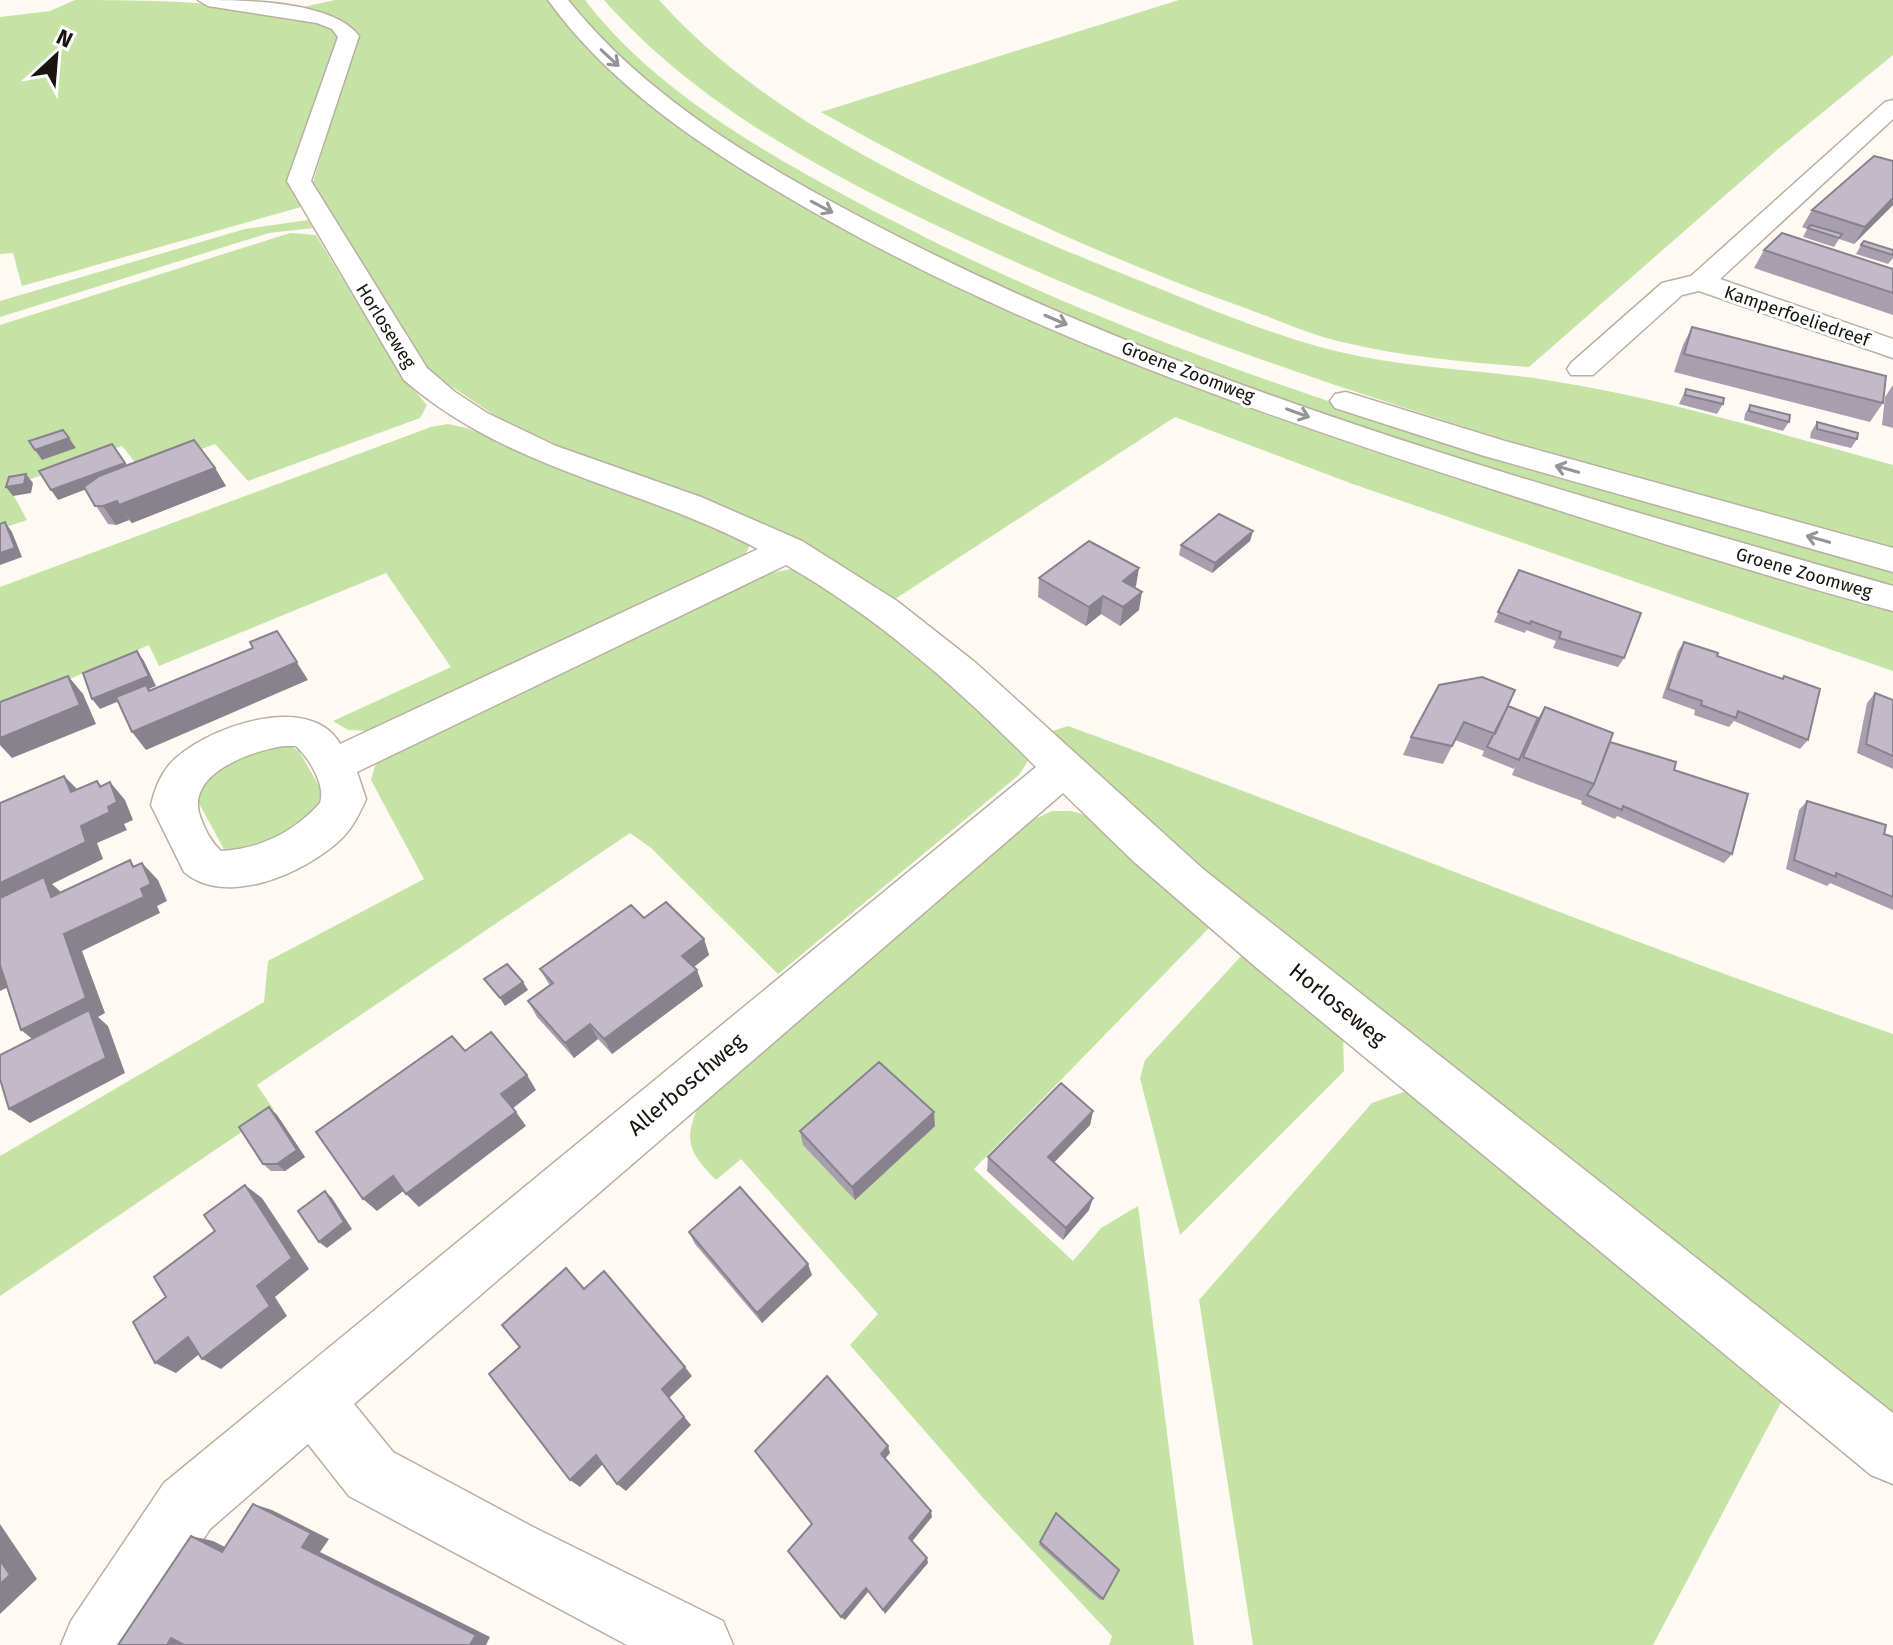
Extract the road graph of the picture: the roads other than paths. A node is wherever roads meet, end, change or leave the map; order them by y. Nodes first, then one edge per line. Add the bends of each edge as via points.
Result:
1 (208, 0) edge
2 (558, 0) edge
3 (593, 0) edge
4 (642, 50) dead end
5 (687, 86) dead end
6 (1893, 107) edge
7 (1838, 159) junction
8 (1866, 167) edge
9 (899, 217) dead end
10 (1701, 282) junction
11 (1162, 333) dead end
12 (1893, 349) edge
13 (1582, 369) dead end
14 (789, 549) junction
15 (1893, 560) edge
16 (1893, 599) edge
17 (331, 766) dead end
18 (1061, 770) junction
19 (311, 1399) junction
20 (1893, 1453) edge
21 (95, 1645) edge
22 (699, 1645) edge

1 - 14 street, Horloseweg via 321,18 349,36 299,181 415,374 430,389 467,417 513,441 688,505
2 -> 16 street, Groene Zoomweg via 578,28 642,87 732,153 905,251 1014,302 1139,355 1400,451
3 - 4 street
5 - 9 street via 720,113
6 - 7 street, Kamperfoeliedreef
7 - 8 street
7 - 10 street, Kamperfoeliedreef
10 - 12 street, Kamperfoeliedreef
10 - 13 street, Kamperfoeliedreef via 1672,289
15 -> 11 street, Groene Zoomweg via 1493,448 1261,373
14 - 17 street
14 - 18 street, Horloseweg via 929,643
18 - 19 street, Allerboschweg
18 - 20 street, Horloseweg via 1184,880
19 - 21 street, Allerboschweg via 187,1506
19 - 22 street via 371,1474

